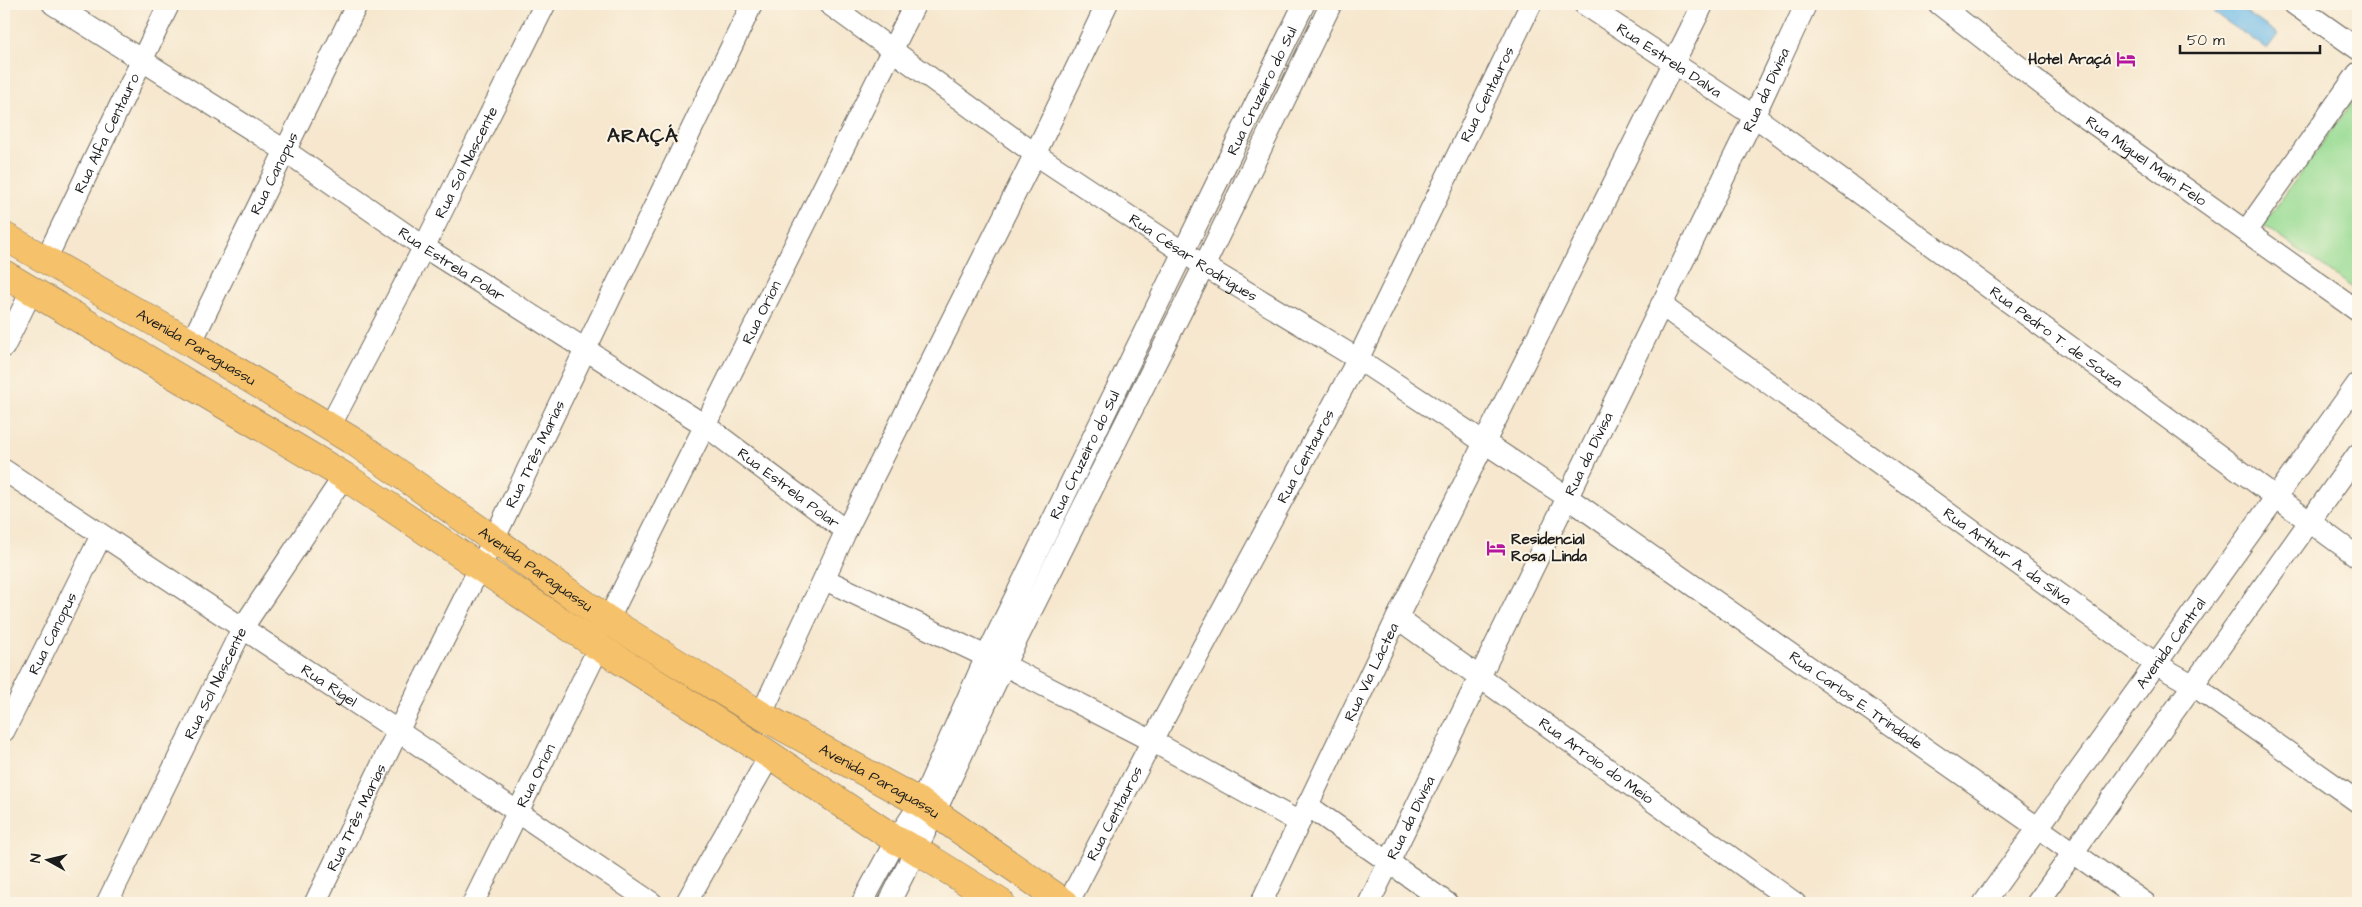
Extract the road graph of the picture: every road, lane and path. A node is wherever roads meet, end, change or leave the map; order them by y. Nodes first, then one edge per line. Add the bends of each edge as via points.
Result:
1 (52, 4) edge
2 (169, 4) edge
3 (357, 4) edge
4 (546, 4) edge
5 (752, 4) edge
6 (829, 4) edge
7 (915, 4) edge
8 (1107, 4) edge
9 (1304, 4) edge
10 (1532, 4) edge
11 (1584, 4) edge
12 (1703, 4) edge
13 (1806, 4) edge
14 (1940, 4) edge
15 (2294, 4) edge
16 (1327, 5) edge
17 (893, 49) junction
18 (2358, 49) edge
19 (142, 59) junction
20 (1674, 64) junction
21 (2358, 73) edge
22 (1754, 116) junction
23 (284, 150) junction
24 (1035, 154) junction
25 (2246, 231) junction
26 (4, 236) edge
27 (424, 247) junction
28 (1182, 251) junction
29 (45, 261) junction
30 (1204, 266) junction
31 (4, 274) edge
32 (31, 292) junction
33 (1661, 305) junction
34 (2358, 311) edge
35 (191, 343) junction
36 (4, 347) edge
37 (585, 350) junction
38 (1358, 359) junction
39 (2358, 384) edge
40 (706, 426) junction
41 (329, 428) junction
42 (1096, 431) junction
43 (1116, 443) junction
44 (1486, 443) junction
45 (2358, 454) edge
46 (4, 470) edge
47 (344, 476) junction
48 (1567, 497) junction
49 (2275, 498) junction
50 (2309, 523) junction
51 (846, 531) junction
52 (101, 536) junction
53 (494, 539) junction
54 (2358, 557) edge
55 (480, 566) junction
56 (824, 579) junction
57 (1397, 618) junction
58 (608, 620) junction
59 (243, 627) junction
60 (599, 646) junction
61 (995, 661) junction
62 (2156, 664) junction
63 (1479, 678) junction
64 (2193, 685) junction
65 (761, 715) junction
66 (4, 730) edge
67 (398, 731) junction
68 (1152, 741) junction
69 (770, 755) junction
70 (2358, 802) edge
71 (928, 807) junction
72 (516, 813) junction
73 (1303, 814) junction
74 (2037, 829) junction
75 (906, 845) junction
76 (2073, 852) junction
77 (1389, 862) junction
78 (107, 903) edge
79 (316, 903) edge
80 (473, 903) edge
81 (652, 903) edge
82 (686, 903) edge
83 (862, 903) edge
84 (889, 903) edge
85 (1001, 903) edge
86 (1067, 903) edge
87 (1261, 903) edge
88 (1369, 903) edge
89 (1446, 903) edge
90 (1795, 903) edge
91 (1984, 903) edge
92 (2037, 903) edge
93 (2145, 903) edge

1 - 19 street, Rua Estrela Polar
2 - 19 street, Rua Alfa Centauro
3 - 23 street, Rua Canopus
4 - 27 street, Rua Sol Nascente
5 - 37 street, Rua Três Marias
6 - 17 street, Rua César Rodrigues
7 - 17 street, Rua Orion
8 - 24 street
9 - 28 street, Rua Cruzeiro do Sul
10 - 38 street, Rua Centauros
11 - 20 street, Rua Estrela Dalva
12 - 20 street, Rua Via Láctea
13 - 22 street, Rua da Divisa
14 - 25 street, Rua Miguel Main Felo via 2076,111
15 - 18 street
16 - 30 street, Rua Cruzeiro do Sul
17 - 24 street, Rua César Rodrigues
17 - 40 street, Rua Orion
19 - 23 street, Rua Estrela Polar
19 - 29 street, Rua Alfa Centauro
20 - 22 street, Rua Estrela Dalva
20 - 44 street, Rua Via Láctea
21 - 25 street
22 - 33 street, Rua da Divisa
22 - 49 street, Rua Pedro T. de Souza
23 - 27 street, Rua Estrela Polar
23 - 35 street, Rua Canopus
24 - 28 street, Rua César Rodrigues
24 - 51 street
25 - 34 street, Rua Miguel Main Felo
26 - 29 main road, Avenida Paraguassu
27 - 37 street, Rua Estrela Polar
27 - 41 street, Rua Sol Nascente
28 - 30 street, Rua César Rodrigues
28 - 42 street, Rua Cruzeiro do Sul
29 - 35 main road, Avenida Paraguassu
30 - 38 street, Rua César Rodrigues
30 - 43 street, Rua Cruzeiro do Sul
31 - 32 main road, Avenida Paraguassu
32 - 36 street
32 - 47 main road, Avenida Paraguassu
33 - 48 street, Rua da Divisa
33 - 62 street, Rua Arthur A. da Silva
35 - 41 main road, Avenida Paraguassu
37 - 40 street, Rua Estrela Polar
37 - 53 street, Rua Três Marias
38 - 44 street, Rua César Rodrigues
38 - 68 street, Rua Centauros
39 - 49 street, Avenida Central
40 - 51 street, Rua Estrela Polar
40 - 58 street, Rua Orion
41 - 53 main road, Avenida Paraguassu via 356,443
42 - 43 street
42 - 61 street, Rua Cruzeiro do Sul
43 - 61 street, Rua Cruzeiro do Sul
44 - 48 street, Rua César Rodrigues
44 - 57 street, Rua Via Láctea
45 - 50 street
46 - 52 street, Rua Rigel
47 - 55 main road, Avenida Paraguassu
47 - 59 street, Rua Sol Nascente
48 - 63 street, Rua da Divisa
48 - 74 street, Rua Carlos E. Trindade
49 - 50 street, Rua Pedro T. de Souza
49 - 62 street, Avenida Central
50 - 54 street, Rua Pedro T. de Souza
50 - 64 street
51 - 56 street
52 - 59 street, Rua Rigel
52 - 66 street, Rua Canopus
53 - 55 street, Rua Três Marias
53 - 58 main road, Avenida Paraguassu
55 - 60 main road, Avenida Paraguassu
55 - 67 street, Rua Três Marias
56 - 61 street
56 - 65 street
57 - 63 street, Rua Arroio do Meio
57 - 73 street, Rua Via Láctea
58 - 65 main road, Avenida Paraguassu
59 - 67 street, Rua Rigel
59 - 78 street, Rua Sol Nascente
60 - 69 main road, Avenida Paraguassu
60 - 72 street, Rua Orion
61 - 68 street
61 - 71 street, Rua Cruzeiro do Sul
62 - 64 street, Rua Arthur A. da Silva
62 - 74 street, Avenida Central
63 - 77 street, Rua da Divisa
63 - 90 street, Rua Arroio do Meio
64 - 70 street, Rua Arthur A. da Silva
64 - 76 street
65 - 71 main road, Avenida Paraguassu
67 - 72 street, Rua Rigel
67 - 79 street, Rua Três Marias
68 - 73 street
68 - 86 street, Rua Centauros
69 - 75 main road, Avenida Paraguassu
69 - 82 street
71 - 75 street, Rua Cruzeiro do Sul
71 - 86 main road, Avenida Paraguassu
72 - 80 street, Rua Orion
72 - 81 street, Rua Rigel
73 - 77 street
73 - 87 street, Rua Via Láctea
74 - 76 street, Rua Carlos E. Trindade
74 - 91 street, Avenida Central
75 - 83 street, Rua Cruzeiro do Sul
75 - 84 street, Rua Cruzeiro do Sul
75 - 85 main road, Avenida Paraguassu
76 - 92 street
76 - 93 street, Rua Carlos E. Trindade
77 - 88 street, Rua da Divisa
77 - 89 street

